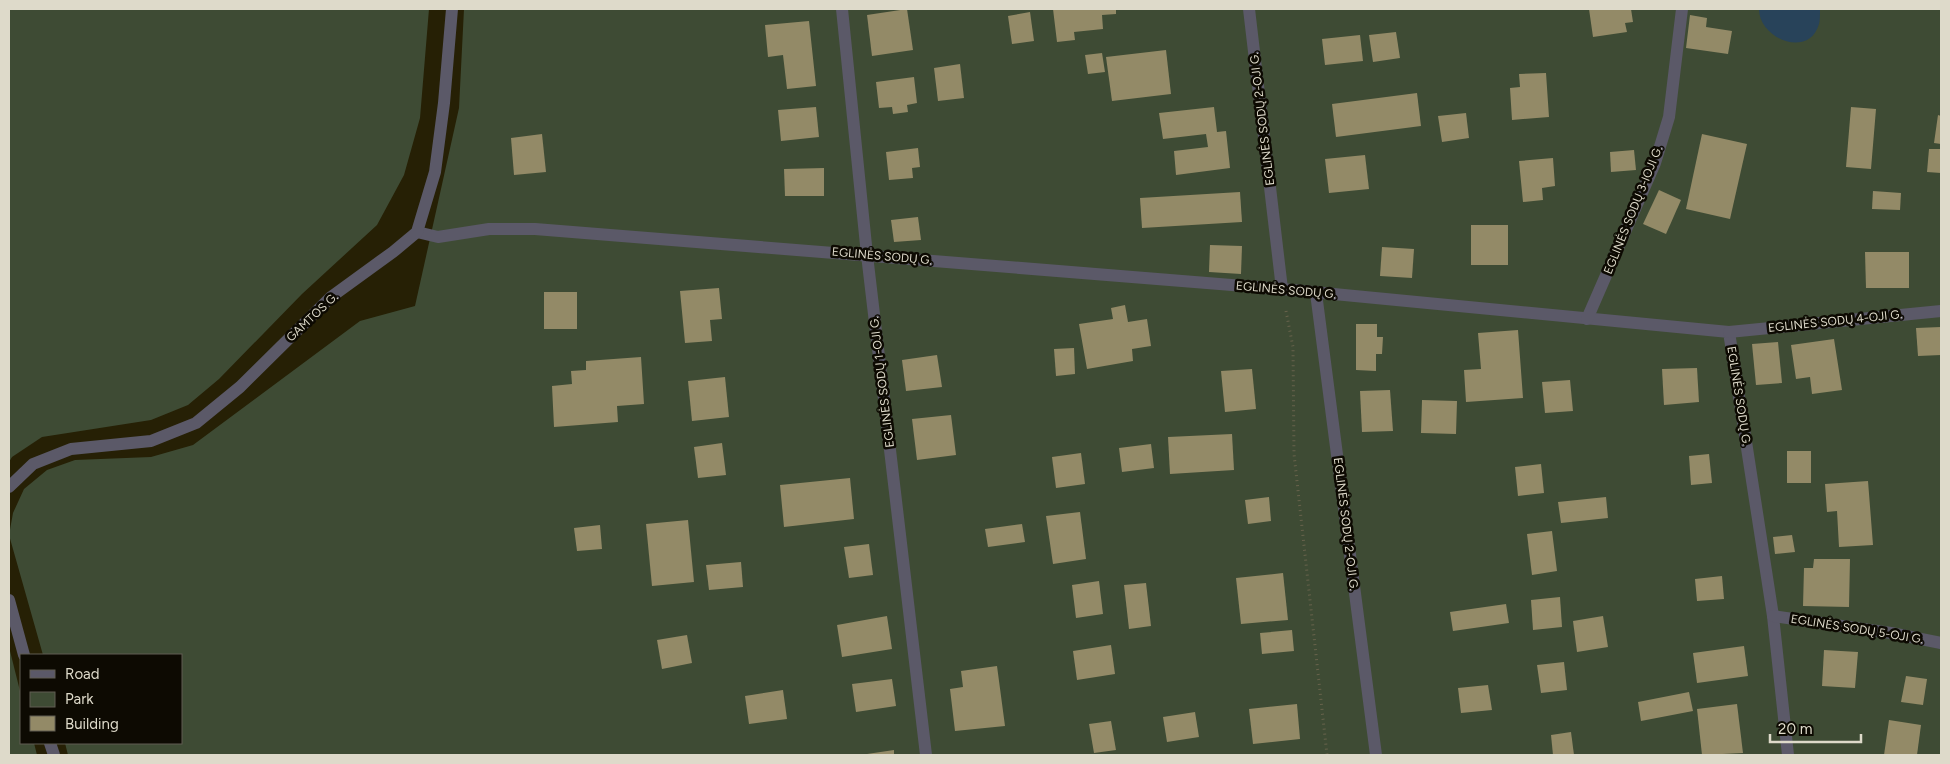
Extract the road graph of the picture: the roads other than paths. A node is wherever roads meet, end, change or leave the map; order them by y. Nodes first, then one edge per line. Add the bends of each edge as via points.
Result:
1 (452, 9) edge
2 (842, 9) edge
3 (1249, 9) edge
4 (1682, 9) edge
5 (416, 232) junction
6 (866, 255) junction
7 (1282, 289) junction
8 (1316, 292) junction
9 (1941, 311) edge
10 (1587, 319) junction
11 (1729, 332) junction
12 (9, 487) edge
13 (9, 600) edge
14 (1773, 616) junction
15 (1941, 643) edge
16 (24, 654) edge
17 (926, 755) edge
18 (1376, 755) edge
19 (1788, 755) edge

1 - 5 street via 435,172
2 - 6 street, EGLINĖS SODŲ 1-OJI G.
3 - 7 street, EGLINĖS SODŲ 2-OJI G.
4 - 10 street, EGLINĖS SODŲ 3-IOJI G. via 1669,117 1655,163
5 - 6 street, EGLINĖS SODŲ G. via 438,238 489,229 535,229
5 - 12 street, GAMTOS G. via 331,297 240,387 196,423 151,441 71,449 32,464
6 - 7 street, EGLINĖS SODŲ G.
6 - 17 street, EGLINĖS SODŲ 1-OJI G.
7 - 8 street, EGLINĖS SODŲ G.
8 - 10 street, EGLINĖS SODŲ G.
8 - 18 street, EGLINĖS SODŲ 2-OJI G.
9 - 11 street, EGLINĖS SODŲ 4-OJI G.
10 - 11 street, EGLINĖS SODŲ G.
11 - 14 street, EGLINĖS SODŲ G.
13 - 16 street
14 - 15 street, EGLINĖS SODŲ 5-OJI G.
14 - 19 street, EGLINĖS SODŲ G.

